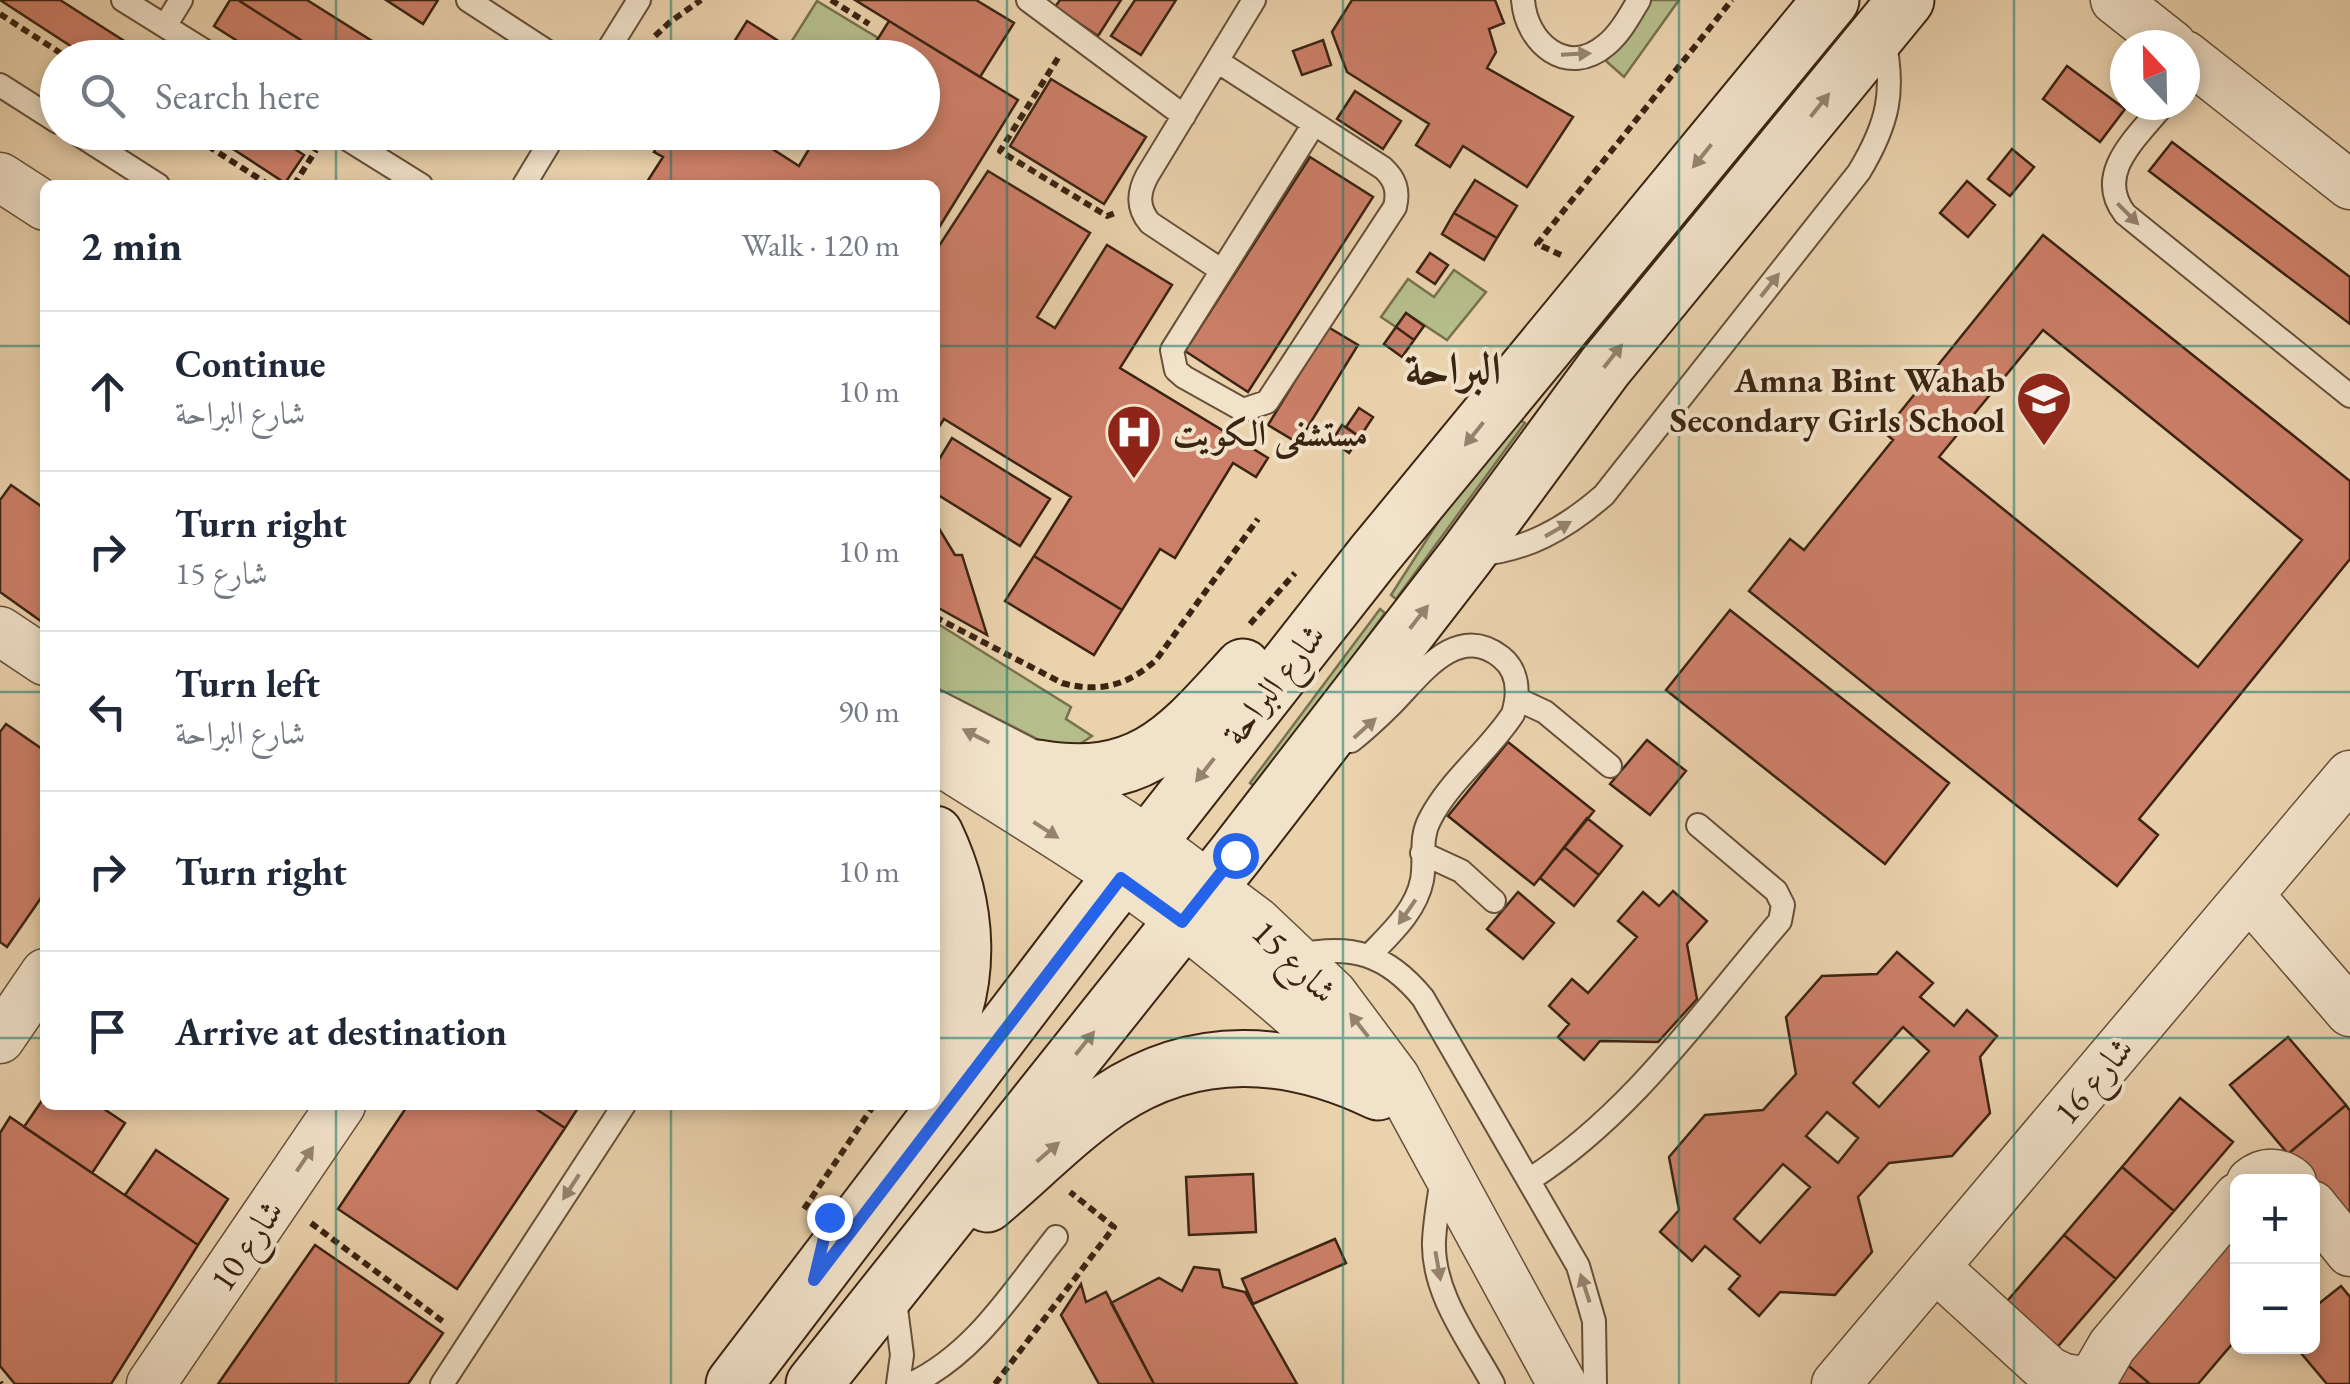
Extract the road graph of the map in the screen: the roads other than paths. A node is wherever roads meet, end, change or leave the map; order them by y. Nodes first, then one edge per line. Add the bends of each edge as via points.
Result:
1 (123, 0) edge
2 (181, 0) edge
3 (468, 0) edge
4 (640, 0) edge
5 (1028, 0) edge
6 (1254, 0) edge
7 (1523, 0) edge
8 (1640, 0) edge
9 (1831, 0) edge
10 (2115, 0) edge
11 (1894, 15) edge
12 (165, 26) junction
13 (2150, 30) edge
14 (187, 40) edge
15 (529, 40) edge
16 (614, 40) edge
17 (1217, 61) junction
18 (2200, 70) edge
19 (0, 85) edge
20 (40, 111) edge
21 (1184, 116) junction
22 (2152, 120) edge
23 (1314, 124) junction
24 (103, 150) edge
25 (350, 150) edge
26 (545, 150) edge
27 (2344, 167) edge
28 (0, 177) edge
29 (150, 180) edge
30 (411, 180) edge
31 (527, 180) edge
32 (40, 203) edge
33 (1221, 270) junction
34 (2350, 396) edge
35 (1374, 555) junction
36 (1466, 556) junction
37 (0, 631) edge
38 (40, 658) edge
39 (1517, 699) junction
40 (940, 719) edge
41 (940, 761) edge
42 (1610, 766) dead end
43 (1038, 768) junction
44 (2350, 775) edge
45 (1288, 787) junction
46 (1698, 825) dead end
47 (940, 846) edge
48 (1422, 853) junction
49 (1135, 860) junction
50 (2249, 894) junction
51 (1494, 901) dead end
52 (1196, 905) junction
53 (1296, 956) junction
54 (1369, 956) junction
55 (40, 980) edge
56 (2350, 1012) edge
57 (0, 1039) edge
58 (940, 1044) edge
59 (1378, 1092) junction
60 (338, 1110) edge
61 (621, 1110) edge
62 (897, 1110) edge
63 (1442, 1170) junction
64 (1529, 1180) junction
65 (2230, 1206) edge
66 (2320, 1215) edge
67 (1056, 1237) dead end
68 (2350, 1252) edge
69 (1927, 1277) junction
70 (814, 1280) junction
71 (892, 1282) junction
72 (2090, 1383) edge
73 (151, 1384) edge
74 (442, 1384) edge
75 (734, 1384) edge
76 (814, 1384) edge
77 (898, 1384) edge
78 (911, 1384) edge
79 (1494, 1384) edge
80 (1562, 1384) edge
81 (1595, 1384) edge
82 (1836, 1384) edge
83 (2018, 1384) edge

1 - 12 lane
2 - 12 lane
3 - 15 lane
4 - 16 lane
5 - 21 lane
6 - 17 lane
7 -> 8 lane via 1536,39 1562,56 1578,57 1607,45
9 -> 35 street, شارع البراحة
10 - 13 street
36 -> 11 street via 1605,366
36 -> 11 lane via 1527,545 1581,516 1604,495 1879,140 1889,103
12 - 14 lane
17 - 21 lane
17 - 23 lane
18 - 27 street
19 - 20 lane
21 - 33 lane via 1142,186 1140,206 1150,223
22 -> 34 lane via 2112,174 2116,202
23 - 33 lane
23 - 33 lane via 1391,175 1395,207 1268,402 1256,408 1231,406 1184,377 1172,360 1176,341
24 - 29 lane
25 - 30 lane
26 - 31 lane
28 - 32 street
35 - 43 street via 1283,625 1170,743 1105,770
35 -> 49 street, شارع البراحة
45 -> 36 street
37 - 38 street
39 - 42 lane via 1545,712
45 -> 39 lane via 1359,735 1446,651 1492,651 1511,668
39 - 48 lane via 1504,728 1432,814
43 -> 40 street, شارع 15
41 -> 49 street, شارع 15
43 - 49 street, شارع 15
44 - 50 street, شارع 16
45 - 52 street
46 - 64 lane via 1776,891 1783,905 1780,921 1618,1110
47 - 58 street via 958,889 964,952 954,1014
48 - 51 lane via 1462,872
48 -> 54 lane via 1422,882 1410,911
49 - 52 street, شارع 15
49 - 70 street, شارع البراحة
50 - 56 street
50 - 69 street, شارع 16
52 - 53 street, شارع 15 via 1257,922
52 - 59 street, شارع 15 via 1294,1013
71 -> 52 street
53 - 54 lane via 1347,950
63 -> 53 street, شارع 15 via 1421,1122 1366,1034
54 - 64 lane via 1423,998
55 - 57 street
59 - 63 street, شارع 15
71 -> 59 street via 1090,1115 1157,1075 1208,1061 1278,1059 1313,1065
73 -> 60 street, شارع 10
61 -> 74 lane
62 - 70 street via 842,1188
63 -> 79 lane via 1436,1267
63 - 80 street, شارع 15
81 -> 64 lane via 1588,1292
65 - 72 street via 2112,1346
66 - 68 street
67 - 78 lane via 976,1338
69 - 72 street via 2049,1372
69 - 82 street, شارع 16
69 - 83 street
70 - 75 street, شارع البراحة
71 - 76 street
71 - 77 lane via 900,1318

